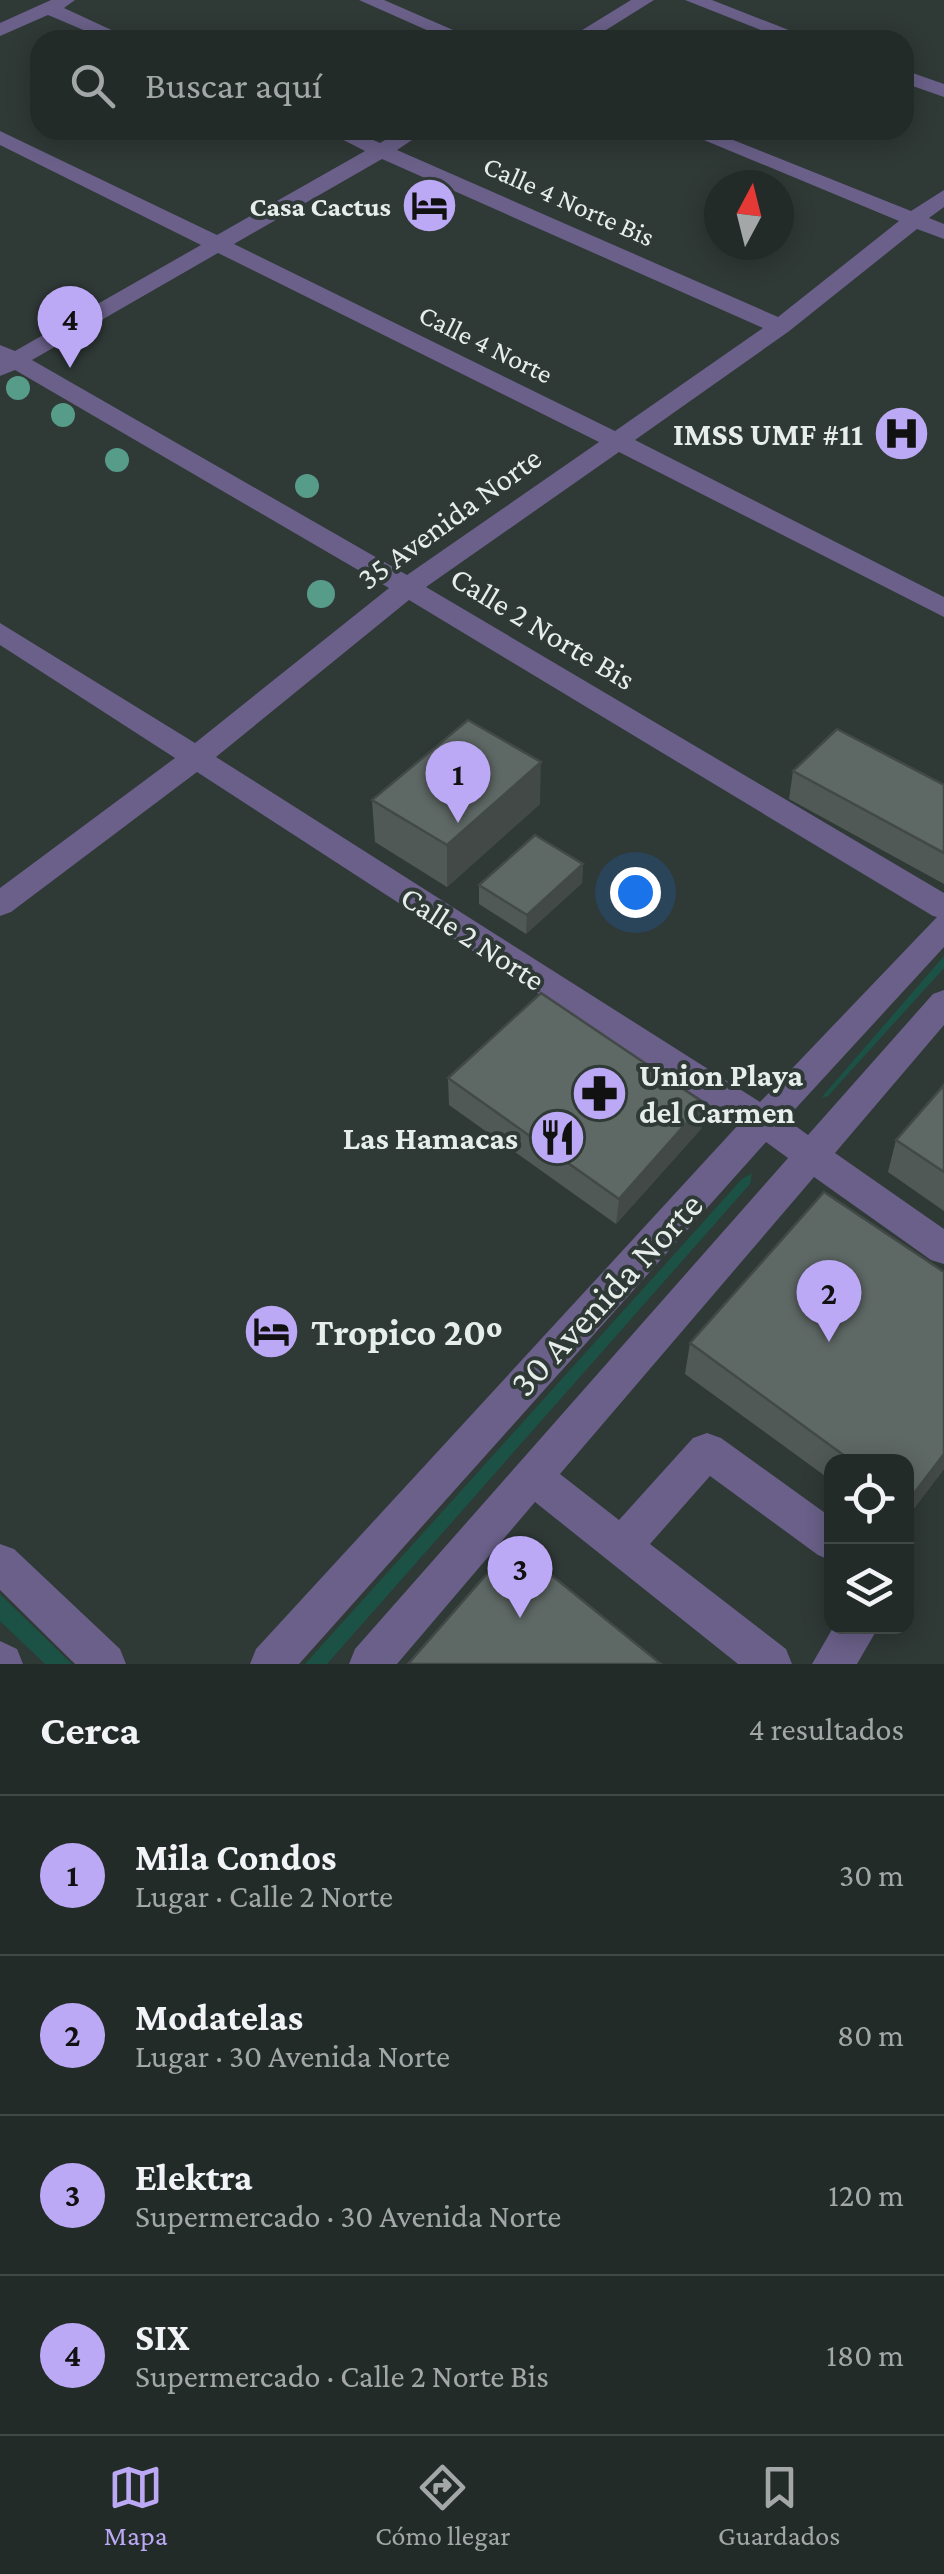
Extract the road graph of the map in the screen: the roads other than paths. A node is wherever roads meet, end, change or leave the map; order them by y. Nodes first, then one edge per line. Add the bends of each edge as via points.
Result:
1 (368, 0) edge
2 (645, 0) edge
3 (694, 0) edge
4 (57, 4) edge
5 (0, 30) edge
6 (105, 30) edge
7 (442, 30) edge
8 (593, 30) edge
9 (776, 30) edge
10 (914, 80) edge
11 (944, 91) edge
12 (0, 136) edge
13 (358, 140) edge
14 (399, 140) edge
15 (715, 140) edge
16 (381, 150) junction
17 (944, 196) edge
18 (914, 219) junction
19 (944, 232) edge
20 (218, 247) junction
21 (780, 327) junction
22 (5, 361) edge
23 (615, 440) junction
24 (407, 588) junction
25 (944, 608) edge
26 (0, 632) edge
27 (196, 758) junction
28 (0, 904) edge
29 (944, 908) edge
30 (944, 926) edge
31 (944, 1003) edge
32 (765, 1123) junction
33 (810, 1157) junction
34 (944, 1249) edge
35 (532, 1476) junction
36 (824, 1536) edge
37 (620, 1548) junction
38 (0, 1563) edge
39 (854, 1634) edge
40 (105, 1664) edge
41 (271, 1664) edge
42 (370, 1664) edge
43 (770, 1664) edge
44 (833, 1664) edge

1 - 7 street
2 - 8 street
3 - 9 street
4 - 5 street
4 - 6 street
10 - 11 street
12 - 20 street, Calle 4 Norte
13 - 16 street, Calle 4 Norte Bis
14 - 16 street
15 - 18 street
16 - 20 street
16 - 21 street, Calle 4 Norte Bis
17 - 18 street, 35 Avenida Norte
18 - 19 street
18 - 21 street, 35 Avenida Norte
20 - 22 street
20 - 23 street, Calle 4 Norte
21 - 23 street, 35 Avenida Norte
22 - 24 street, Calle 2 Norte Bis
23 - 24 street, 35 Avenida Norte
23 - 25 street, Calle 4 Norte
24 - 27 street, 35 Avenida Norte
24 - 29 street, Calle 2 Norte Bis
26 - 27 street, Calle 2 Norte
27 - 28 street, 35 Avenida Norte
27 - 32 street, Calle 2 Norte
30 - 32 street, 30 Avenida Norte
31 - 33 street, 30 Avenida Norte
32 - 33 street, Calle 2 Norte
32 - 41 street, 30 Avenida Norte
33 - 34 street, Calle 2 Norte
33 - 35 street, 30 Avenida Norte
35 - 37 street
35 - 42 street, 30 Avenida Norte
36 - 37 street via 707,1451
37 - 43 street
38 - 40 street
39 - 44 street

